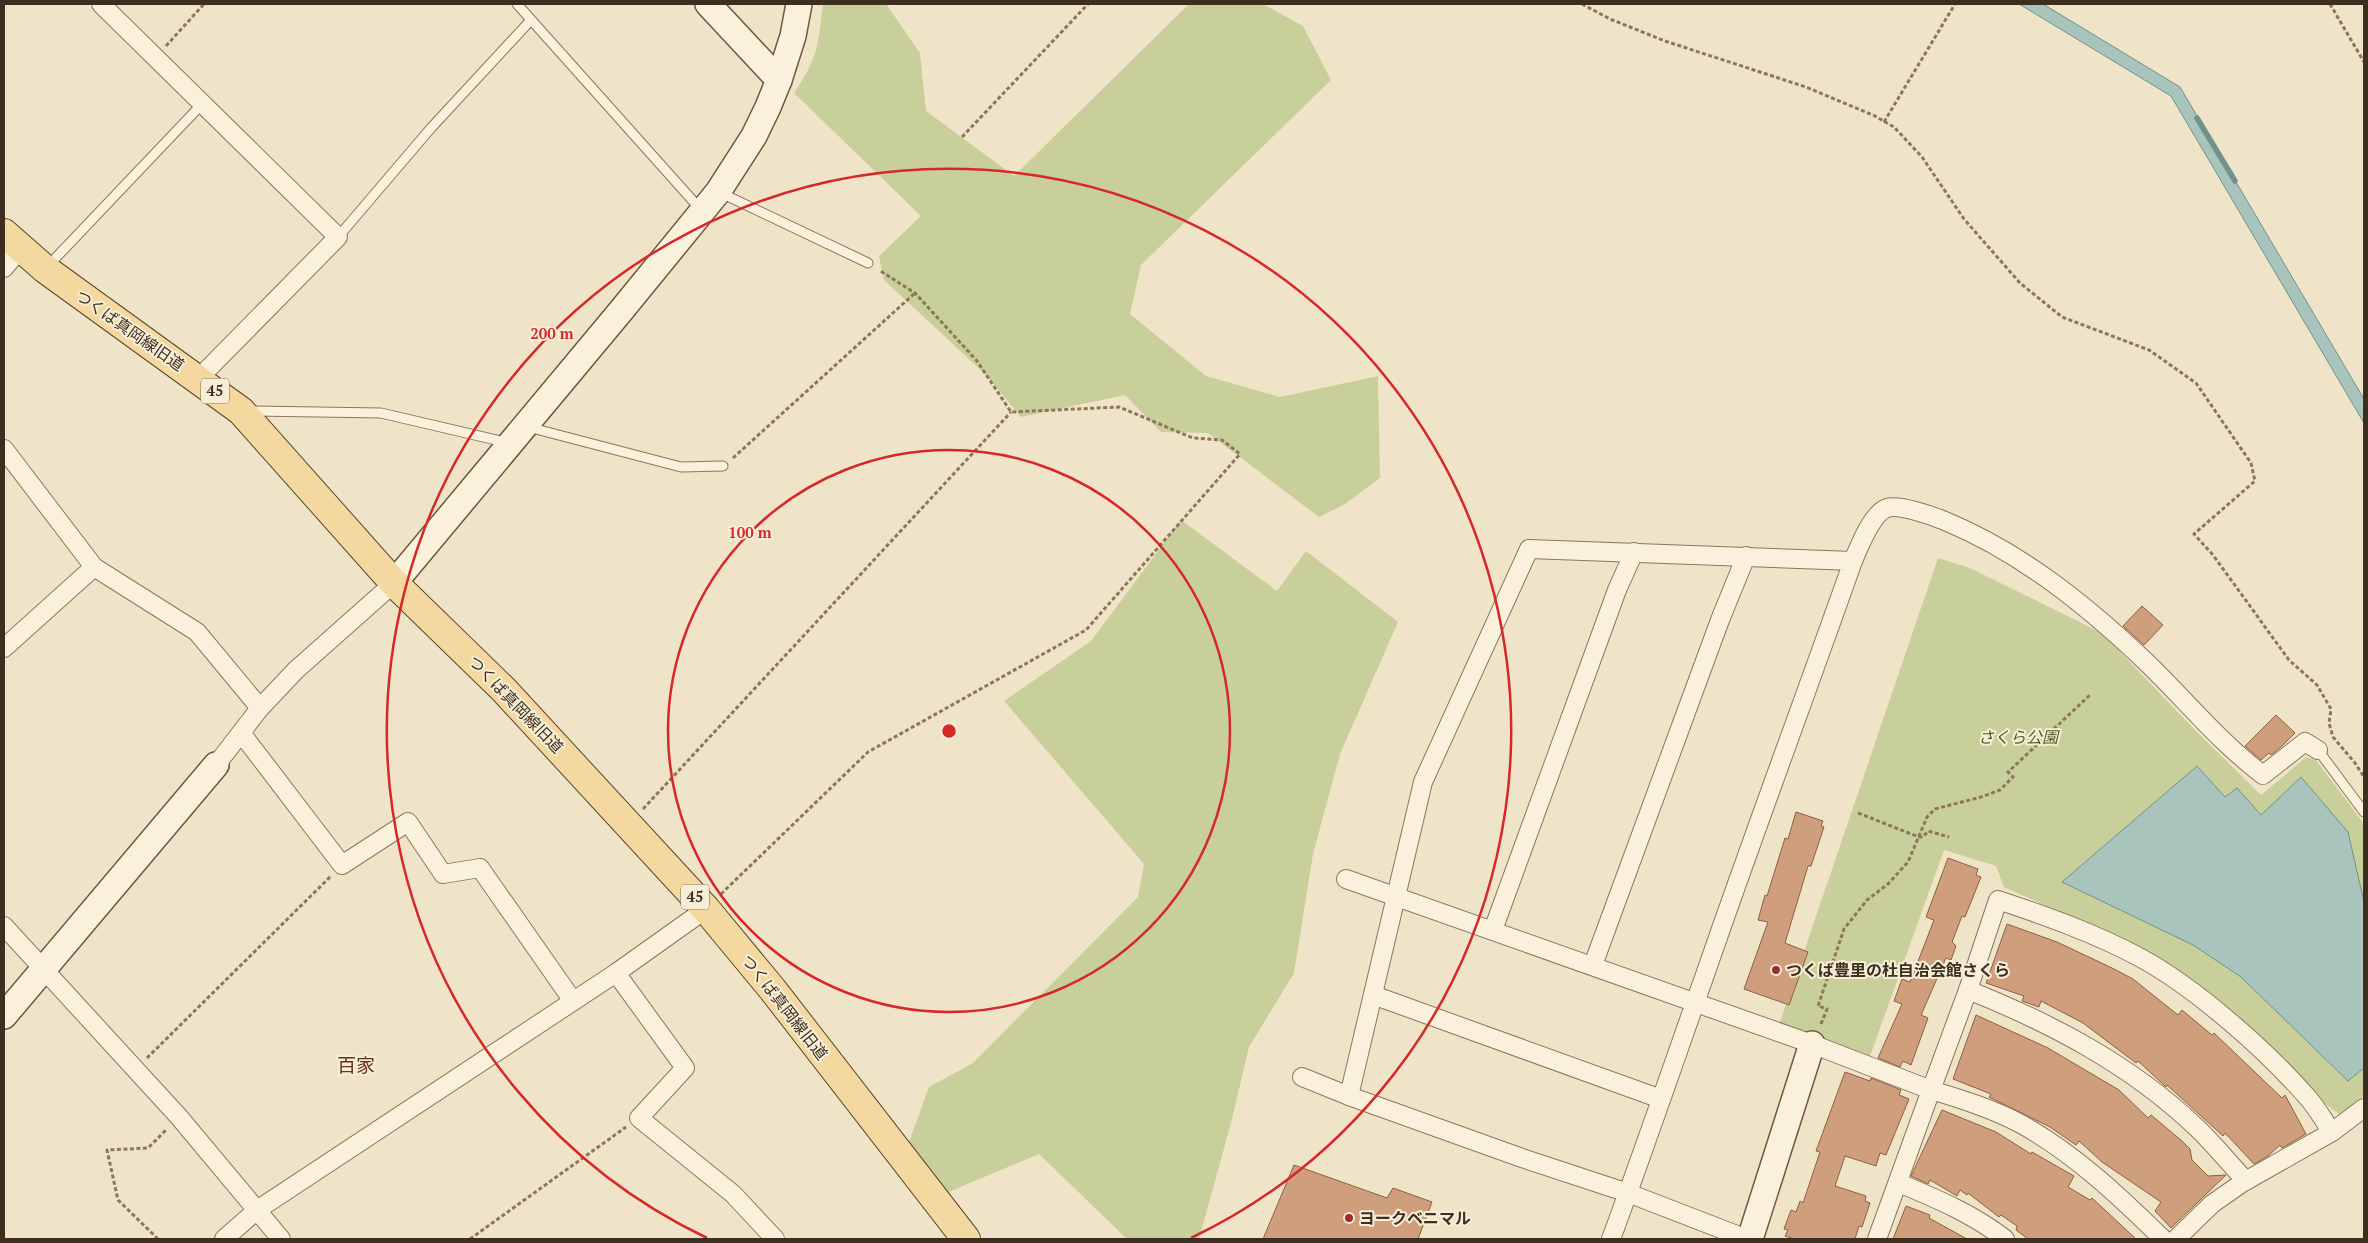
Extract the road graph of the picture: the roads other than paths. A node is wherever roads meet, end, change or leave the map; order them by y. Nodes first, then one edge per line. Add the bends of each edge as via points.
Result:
1 (101, 4) edge
2 (518, 4) edge
3 (708, 4) edge
4 (799, 4) edge
5 (531, 20) junction
6 (780, 80) junction
7 (203, 104) junction
8 (718, 192) junction
9 (703, 212) junction
10 (338, 237) junction
11 (9, 250) edge
12 (868, 263) road end
13 (45, 269) junction
14 (199, 378) junction
15 (241, 411) junction
16 (519, 435) junction
17 (5, 453) edge
18 (723, 466) road end
19 (1634, 552) junction
20 (1746, 556) junction
21 (1853, 561) junction
22 (94, 567) junction
23 (394, 583) junction
24 (4, 648) edge
25 (260, 708) junction
26 (242, 734) junction
27 (2318, 750) joint
28 (216, 765) joint
29 (2364, 812) edge
30 (1346, 879) dead end
31 (1397, 896) junction
32 (706, 909) junction
33 (4, 926) edge
34 (1493, 930) junction
35 (1593, 965) junction
36 (44, 970) junction
37 (616, 973) junction
38 (1968, 990) junction
39 (1373, 995) junction
40 (573, 1001) junction
41 (1695, 1004) junction
42 (4, 1016) edge
43 (1812, 1044) junction
44 (1302, 1077) dead end
45 (1931, 1090) junction
46 (1349, 1096) junction
47 (1661, 1099) junction
48 (2364, 1108) edge
49 (2332, 1132) junction
50 (2246, 1181) junction
51 (1899, 1183) junction
52 (1628, 1193) junction
53 (257, 1210) junction
54 (224, 1239) edge
55 (281, 1239) edge
56 (775, 1239) edge
57 (966, 1239) edge
58 (1611, 1239) edge
59 (1748, 1239) edge
60 (1877, 1239) edge
61 (2005, 1239) edge
62 (2163, 1239) edge
63 (2176, 1239) edge

1 - 7 street
2 - 5 lane
3 - 6 street
4 - 6 street
5 - 9 lane
5 - 10 lane via 430,128
6 - 8 street via 754,136
7 - 10 street
7 - 13 lane
8 - 9 street
8 - 12 lane
9 - 16 street
10 - 14 street
11 - 13 main road, つくば真岡線旧道 / 45
13 - 14 main road, つくば真岡線旧道 / 45
14 - 15 main road, つくば真岡線旧道 / 45
15 - 16 lane via 381,413
15 - 23 main road, つくば真岡線旧道 / 45
16 - 18 lane via 681,467
16 - 23 street
17 - 22 street
19 - 20 street
19 - 31 street via 1529,549 1422,782
19 - 34 street via 1617,590
20 - 21 street
20 - 35 street
21 - 27 street via 1863,537 1880,512 1889,507 1930,514 1965,529 2049,579 2143,659 2240,758 2263,775 2305,742
21 - 41 street
22 - 24 street
22 - 25 street via 197,632
23 - 25 street via 296,670
23 - 32 main road, つくば真岡線旧道 / 45 via 504,690
25 - 26 street
26 - 28 street
26 - 40 street via 342,865 408,822 443,874 480,868
27 - 29 lane
28 - 36 street
30 - 31 street
31 - 34 street
31 - 39 street
32 - 37 street
32 - 57 main road, つくば真岡線旧道 / 45
33 - 36 street
34 - 35 street
35 - 41 street
36 - 42 street
36 - 53 street via 179,1117
37 - 40 street
37 - 56 street via 685,1068 639,1118 733,1194
38 - 45 street
38 - 49 street via 1998,900 2074,926 2140,958 2185,986 2237,1028 2302,1092
38 - 50 street via 2016,1009 2073,1038 2150,1087 2197,1127
39 - 46 street
39 - 47 street
40 - 53 street
41 - 43 street
41 - 47 street
43 - 45 street
43 - 59 street
44 - 46 street
45 - 51 street
45 - 62 street via 1968,1101 2020,1124 2068,1154 2112,1190
46 - 52 street
47 - 52 street
48 - 49 street
49 - 50 street
50 - 63 street via 2212,1204
51 - 60 street
51 - 61 street via 1984,1223
52 - 58 street
52 - 59 street
53 - 54 street
53 - 55 street

